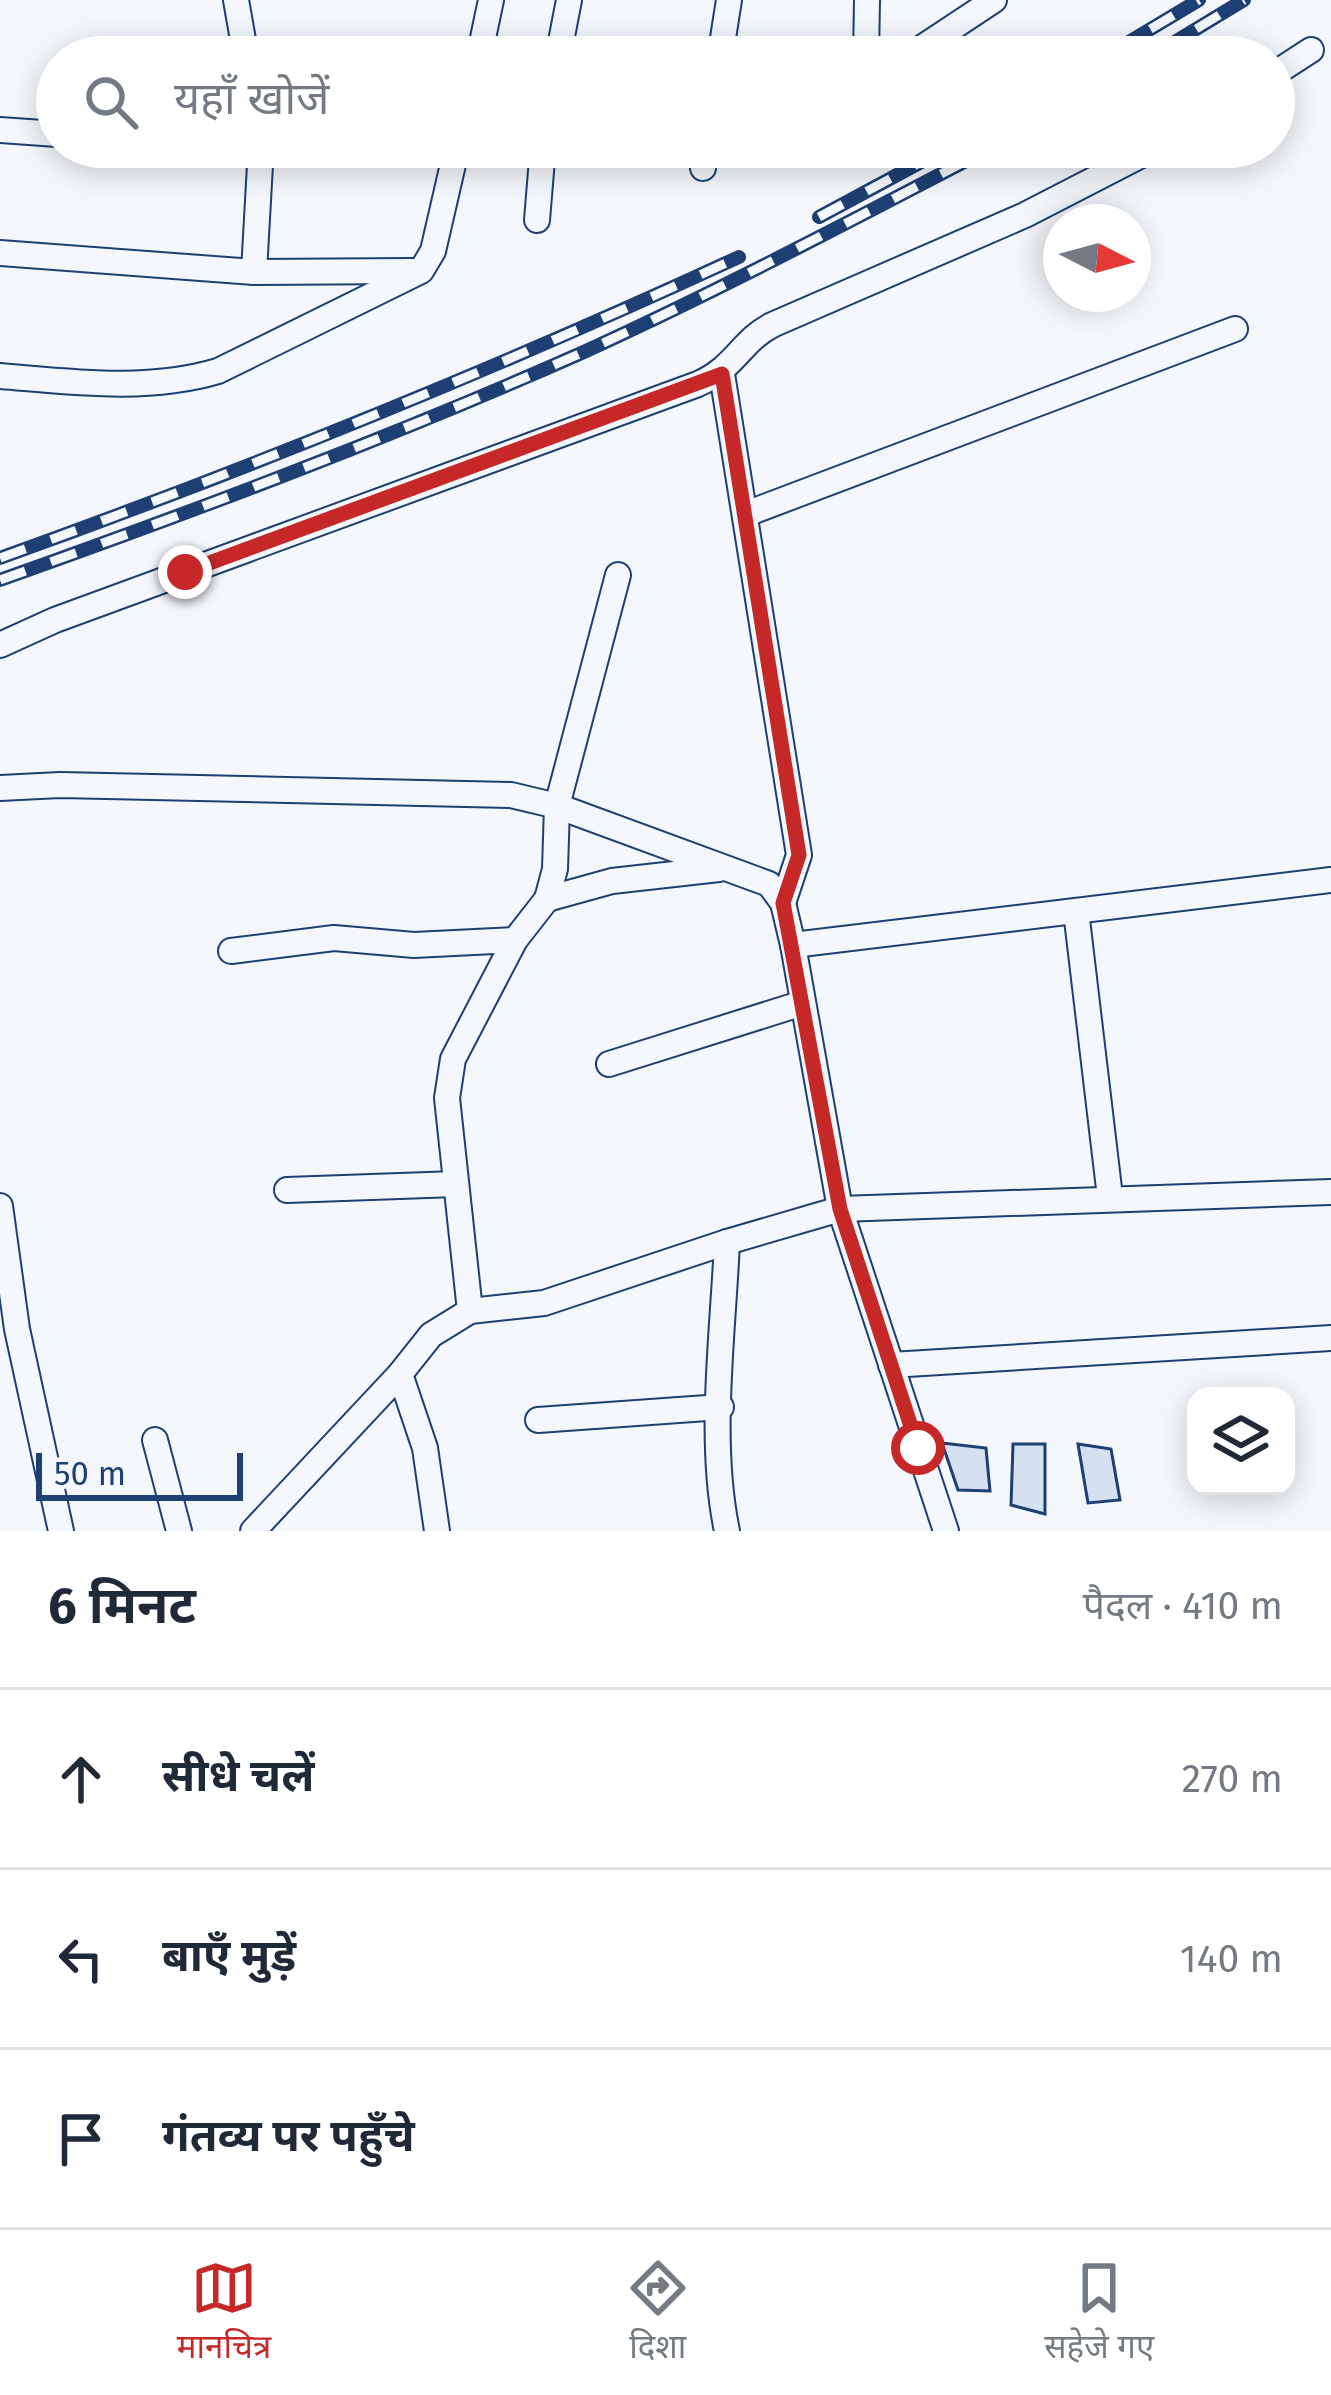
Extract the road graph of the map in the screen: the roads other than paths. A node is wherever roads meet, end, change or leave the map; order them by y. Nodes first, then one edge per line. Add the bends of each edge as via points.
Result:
1 (236, 0) edge
2 (491, 0) edge
3 (569, 0) edge
4 (729, 0) edge
5 (867, 0) edge
6 (994, 0) edge
7 (242, 36) edge
8 (483, 36) edge
9 (562, 36) edge
10 (723, 36) edge
11 (866, 36) edge
12 (940, 36) edge
13 (1312, 50) dead end
14 (1295, 61) edge
15 (0, 130) edge
16 (36, 133) edge
17 (260, 168) edge
18 (452, 168) edge
19 (541, 168) edge
20 (1116, 168) edge
21 (537, 220) dead end
22 (0, 254) edge
23 (421, 271) junction
24 (254, 272) junction
25 (1235, 329) dead end
26 (722, 374) junction
27 (0, 376) edge
28 (746, 514) junction
29 (617, 574) dead end
30 (0, 645) edge
31 (0, 788) edge
32 (557, 806) junction
33 (728, 868) junction
34 (1331, 880) edge
35 (547, 898) junction
36 (783, 903) junction
37 (1076, 911) junction
38 (515, 940) junction
39 (793, 945) junction
40 (231, 950) dead end
41 (803, 1003) junction
42 (609, 1064) dead end
43 (456, 1184) junction
44 (286, 1190) dead end
45 (1331, 1192) edge
46 (1110, 1197) junction
47 (0, 1205) edge
48 (840, 1209) junction
49 (727, 1242) junction
50 (7, 1304) edge
51 (470, 1312) junction
52 (1331, 1338) edge
53 (891, 1365) junction
54 (400, 1375) junction
55 (721, 1407) junction
56 (538, 1420) dead end
57 (154, 1440) dead end
58 (61, 1531) edge
59 (179, 1531) edge
60 (253, 1531) edge
61 (437, 1531) edge
62 (727, 1531) edge
63 (946, 1531) edge

1 - 7 street
2 - 8 street
3 - 9 street
4 - 10 street
5 - 11 street
6 - 12 street
13 - 14 street
15 - 16 street
17 - 24 street
18 - 23 street
19 - 21 street
20 - 26 street via 772,325
22 - 24 street
23 - 24 street
23 - 27 street via 191,379 103,384
25 - 28 street
26 - 28 street
26 - 30 street
28 - 36 street via 799,855
29 - 32 street
31 - 32 street via 493,794
32 - 33 street
32 - 35 street
33 - 35 street via 612,881
33 - 36 street via 769,884
34 - 37 street
35 - 38 street
36 - 39 street
37 - 39 street
37 - 46 street
38 - 40 street via 414,945 334,938
38 - 43 street via 448,1078
39 - 41 street
41 - 42 street
41 - 48 street
43 - 44 street
43 - 51 street
45 - 46 street
46 - 48 street
47 - 50 street
48 - 49 street
48 - 53 street
49 - 51 street via 544,1303
49 - 55 street
50 - 58 street
51 - 54 street via 430,1335
52 - 53 street
53 - 63 street
54 - 60 street
54 - 61 street via 425,1448
55 - 56 street
55 - 62 street
57 - 59 street

